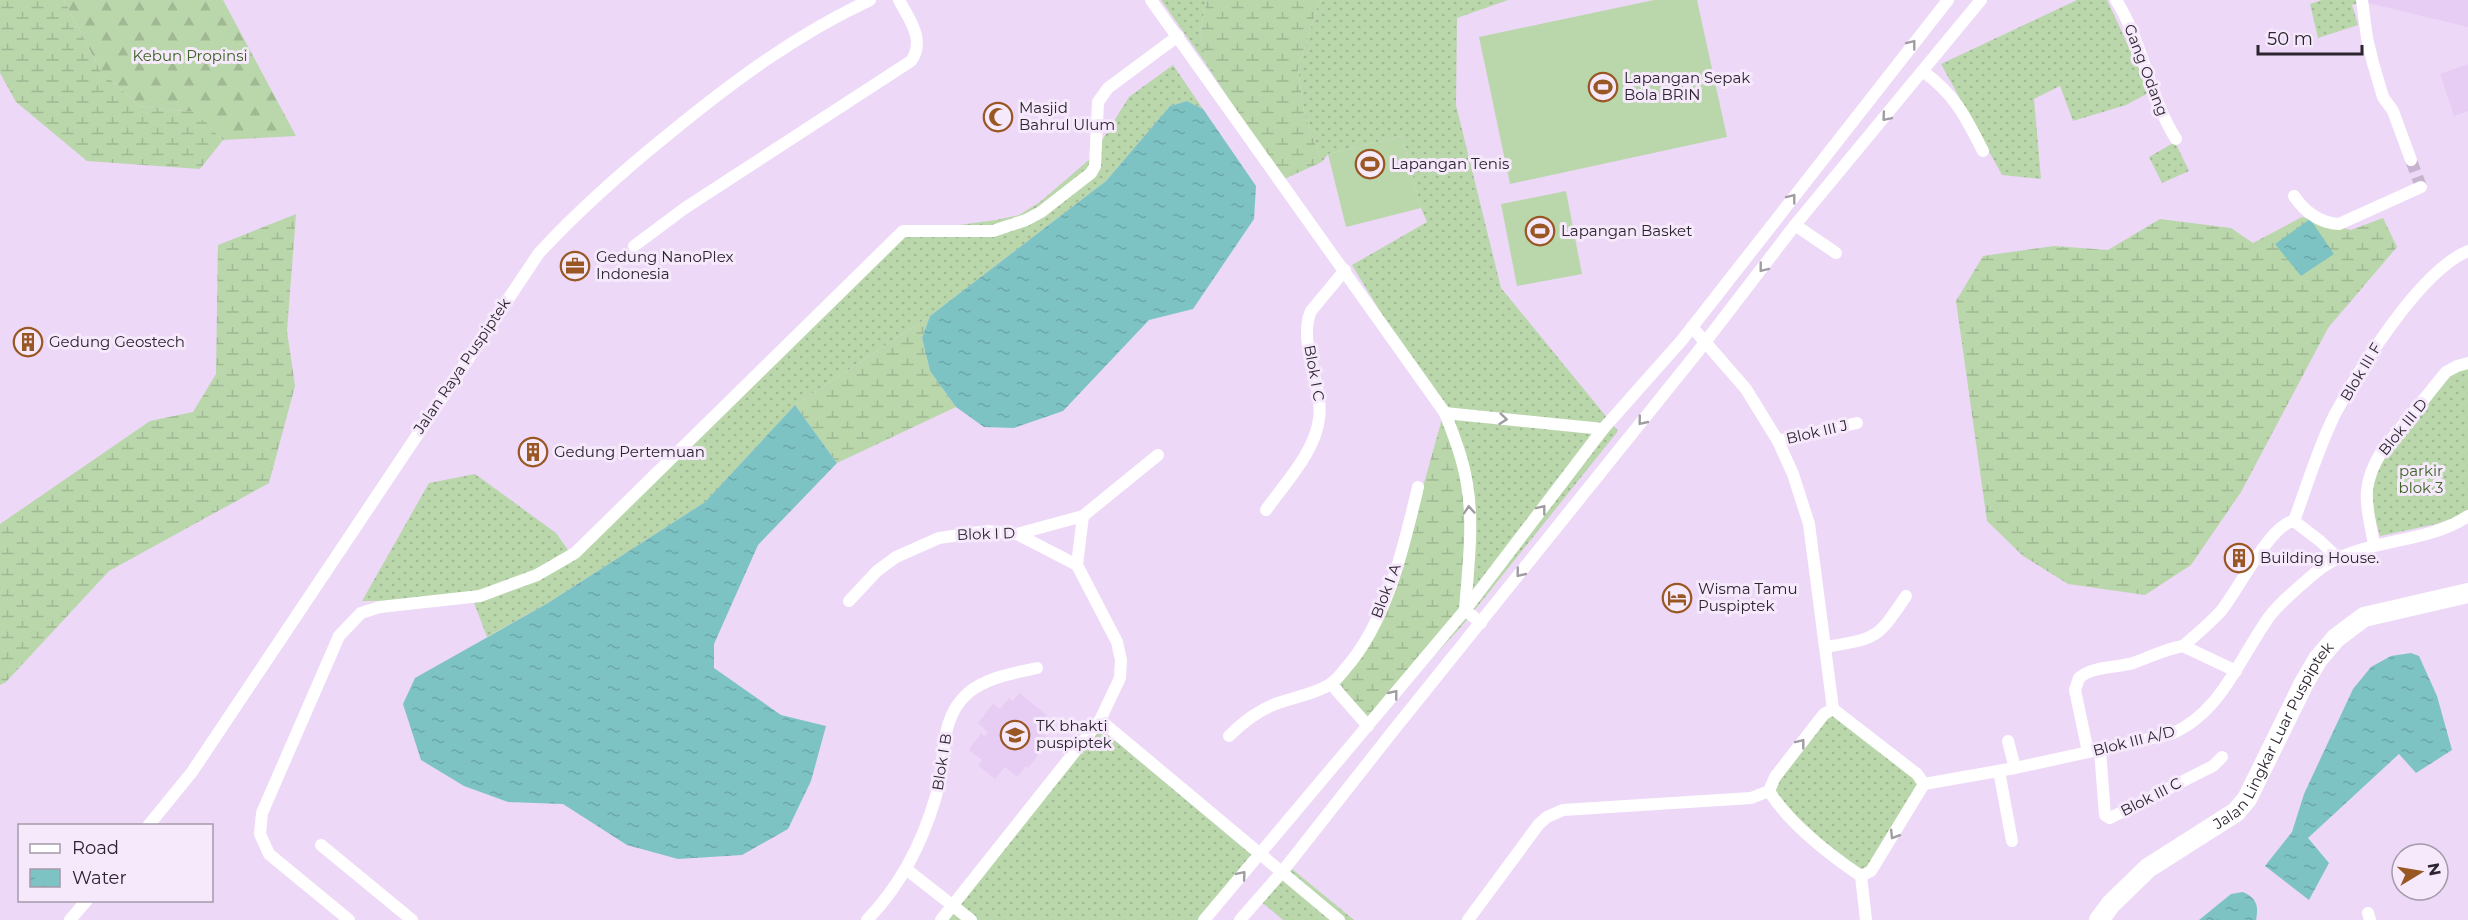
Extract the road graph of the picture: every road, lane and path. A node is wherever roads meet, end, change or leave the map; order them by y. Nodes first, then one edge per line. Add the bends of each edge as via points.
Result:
1 (870, 0) edge
2 (899, 0) edge
3 (1151, 0) edge
4 (1948, 0) edge
5 (2116, 0) edge
6 (2362, 0) edge
7 (1979, 1) edge
8 (1178, 36) junction
9 (1924, 72) junction
10 (2176, 139) dead end
11 (1983, 151) dead end
12 (2412, 160) tunnel mouth
13 (2421, 187) dead end
14 (2294, 196) dead end
15 (1795, 225) junction
16 (634, 246) dead end
17 (2468, 251) edge
18 (1836, 253) dead end
19 (1345, 270) junction
20 (1692, 327) junction
21 (1682, 340) junction
22 (1706, 342) junction
23 (1696, 354) junction
24 (2468, 363) edge
25 (1445, 413) junction
26 (1857, 423) dead end
27 (1603, 429) junction
28 (1778, 441) junction
29 (1158, 455) dead end
30 (1418, 487) dead end
31 (1266, 510) dead end
32 (1083, 516) junction
33 (2468, 516) edge
34 (2294, 521) junction
35 (1017, 534) junction
36 (2374, 544) junction
37 (2339, 559) junction
38 (1077, 565) junction
39 (2468, 592) edge
40 (1906, 596) dead end
41 (849, 601) dead end
42 (1465, 610) junction
43 (1481, 623) junction
44 (1826, 646) junction
45 (2183, 646) junction
46 (1037, 668) dead end
47 (2236, 671) junction
48 (1331, 684) junction
49 (1833, 710) junction
50 (1100, 720) junction
51 (1368, 726) junction
52 (1229, 736) dead end
53 (2008, 741) dead end
54 (2094, 751) junction
55 (2222, 757) dead end
56 (2015, 768) junction
57 (1999, 771) junction
58 (1924, 784) junction
59 (1769, 791) junction
60 (149, 824) edge
61 (2012, 841) dead end
62 (321, 845) dead end
63 (1260, 854) junction
64 (906, 869) junction
65 (1282, 872) junction
66 (1862, 876) junction
67 (85, 902) edge
68 (952, 905) junction
69 (70, 920) edge
70 (349, 920) edge
71 (412, 920) edge
72 (867, 920) edge
73 (941, 920) edge
74 (971, 920) edge
75 (1204, 920) edge
76 (1240, 920) edge
77 (1339, 920) edge
78 (1468, 920) edge
79 (1866, 920) edge
80 (2099, 920) edge

1 - 60 street, Jalan Raya Puspiptek via 815,28 716,94 631,165 539,253 192,772
2 - 16 street via 915,28 917,39 911,61 685,208
3 - 8 street
20 -> 4 street
5 - 10 street, Gang Odang
6 - 12 street via 2367,38 2383,97 2393,111
7 - 9 street
8 - 19 street
8 - 70 street via 1101,95 1096,159 1091,173 1041,212 1007,227 993,231 903,231 575,553 537,575 480,596 380,607 362,613 339,636 262,813 260,834 269,854
9 - 11 street via 1944,87 1959,106
9 -> 15 street
13 - 14 street via 2339,224 2315,217
15 - 18 street
15 -> 22 street
17 - 34 street, Blok III F via 2439,271 2382,338 2335,414
19 - 25 street
19 - 31 street, Blok I C via 1307,320 1320,402 1314,438
20 - 21 street
20 - 22 street
21 - 23 street
21 - 27 street
22 - 23 street
22 - 28 street via 1746,389
23 -> 43 street
24 - 36 street, Blok III D via 2446,372 2373,465 2366,488
25 -> 27 street
42 -> 25 street via 1471,531 1467,485
26 - 28 street, Blok III J
42 -> 27 street
28 - 44 street via 1809,524
29 - 32 street, Blok I D
30 - 48 street, Blok I A via 1405,541 1382,607 1353,661
32 - 35 street, Blok I D
32 - 38 street
33 - 36 street, Blok III A/D via 2436,532
34 - 37 street
34 - 45 street via 2277,531 2220,611
35 - 38 street
35 - 41 street, Blok I D via 961,533 917,546 877,571
36 - 37 street, Blok III A/D
37 - 47 street, Blok III A/D via 2317,571 2271,615
38 - 50 street via 1119,650 1120,678
39 - 80 main road, Jalan Lingkar Luar Puspiptek via 2364,617 2346,629 2318,659 2304,682 2247,799 2236,812 2148,868
40 - 44 street via 1883,630 1863,640
42 - 43 street
51 -> 42 street
43 - 65 street
44 - 49 street
45 - 47 street
45 - 54 street via 2079,678 2075,690
46 - 64 street, Blok I B via 980,685 958,704 944,735 937,794
47 - 54 street, Blok III A/D via 2209,709 2183,729
48 - 51 street
48 - 52 street, Blok I A via 1260,711
49 - 58 street via 1917,774
59 -> 49 street via 1775,777 1824,714
50 - 63 street
50 - 68 street
51 - 63 street
53 - 56 street
54 - 55 street, Blok III C via 2105,815 2110,818 2212,766
54 - 56 street, Blok III A/D
56 - 57 street, Blok III A/D
57 - 58 street, Blok III A/D
57 - 61 street
58 -> 66 street via 1871,871
59 - 66 street via 1778,806 1838,861
59 - 78 street via 1750,798 1563,810 1552,814 1539,824
62 - 71 street
63 - 65 street
75 -> 63 street
64 - 68 street
64 - 72 street, Blok I B
65 - 76 street
65 - 77 street
66 - 79 street
67 - 69 street
68 - 73 street
68 - 74 street

